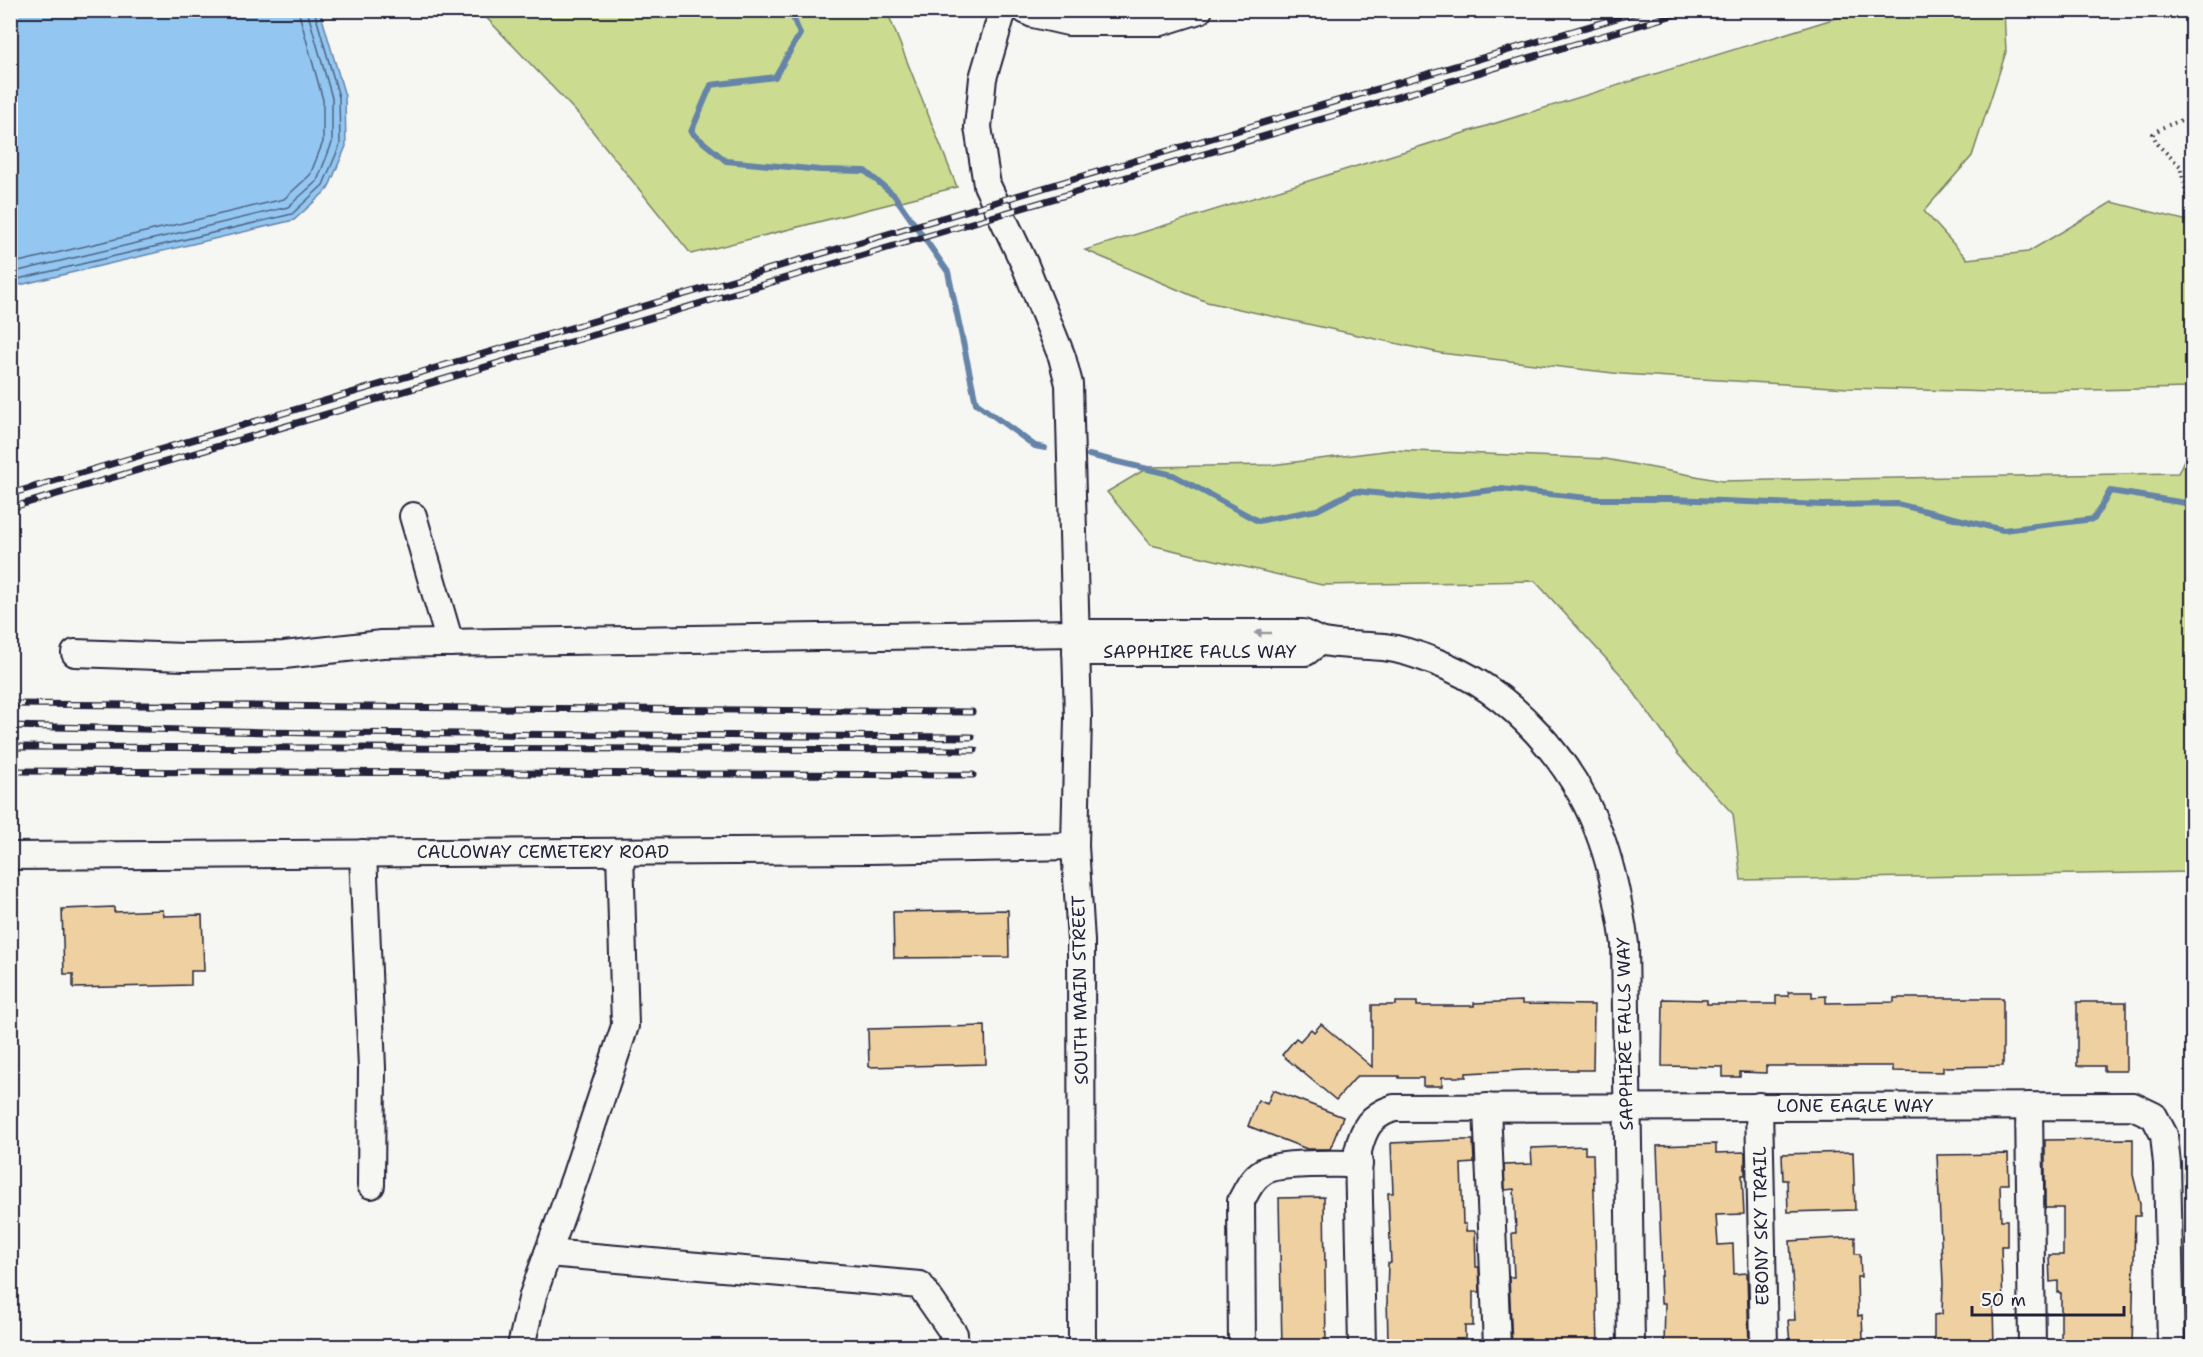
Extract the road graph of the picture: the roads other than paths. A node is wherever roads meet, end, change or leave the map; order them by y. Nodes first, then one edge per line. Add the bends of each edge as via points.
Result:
1 (1003, 10) edge
2 (1025, 10) edge
3 (1199, 10) edge
4 (413, 516) dead end
5 (1076, 642) junction
6 (450, 643) junction
7 (75, 653) dead end
8 (1075, 846) junction
9 (620, 852) junction
10 (363, 853) junction
11 (10, 856) edge
12 (1759, 1106) junction
13 (2029, 1106) junction
14 (1487, 1107) junction
15 (1626, 1107) junction
16 (1359, 1164) junction
17 (371, 1185) dead end
18 (548, 1253) junction
19 (521, 1347) edge
20 (952, 1347) edge
21 (1082, 1347) edge
22 (1242, 1347) edge
23 (1362, 1347) edge
24 (1497, 1347) edge
25 (1631, 1347) edge
26 (1764, 1347) edge
27 (2032, 1347) edge
28 (2171, 1347) edge

1 - 5 street, SOUTH MAIN STREET via 983,78 978,127 987,185 1025,265 1070,384
2 - 3 street via 1068,22 1161,22
4 - 6 street
5 - 6 street, SAPPHIRE FALLS WAY
5 - 8 street, SOUTH MAIN STREET
5 - 15 street, SAPPHIRE FALLS WAY via 1306,652 1320,641 1387,648 1437,662 1479,683 1517,713 1551,750 1580,792 1602,839 1617,891 1624,933
6 - 7 street, SAPPHIRE FALLS WAY via 382,644 273,655
8 - 9 street, CALLOWAY CEMETERY ROAD
8 - 21 street, SOUTH MAIN STREET via 1081,941
9 - 10 street, CALLOWAY CEMETERY ROAD
9 - 18 street via 625,1026
10 - 11 street, CALLOWAY CEMETERY ROAD
10 - 17 street via 372,1068
12 - 13 street, LONE EAGLE WAY
12 - 15 street, LONE EAGLE WAY
12 - 26 street, EBONY SKY TRAIL
13 - 27 street
13 - 28 street, LONE EAGLE WAY via 2133,1106 2154,1116 2164,1135 2167,1164
14 - 15 street, LONE EAGLE WAY
14 - 16 street, LONE EAGLE WAY via 1394,1108 1381,1112 1362,1135
14 - 24 street
15 - 25 street, SAPPHIRE FALLS WAY
16 - 22 street via 1298,1165 1265,1171 1250,1184 1241,1201
16 - 23 street, LONE EAGLE WAY
18 - 19 street
18 - 20 street via 920,1285 954,1334

